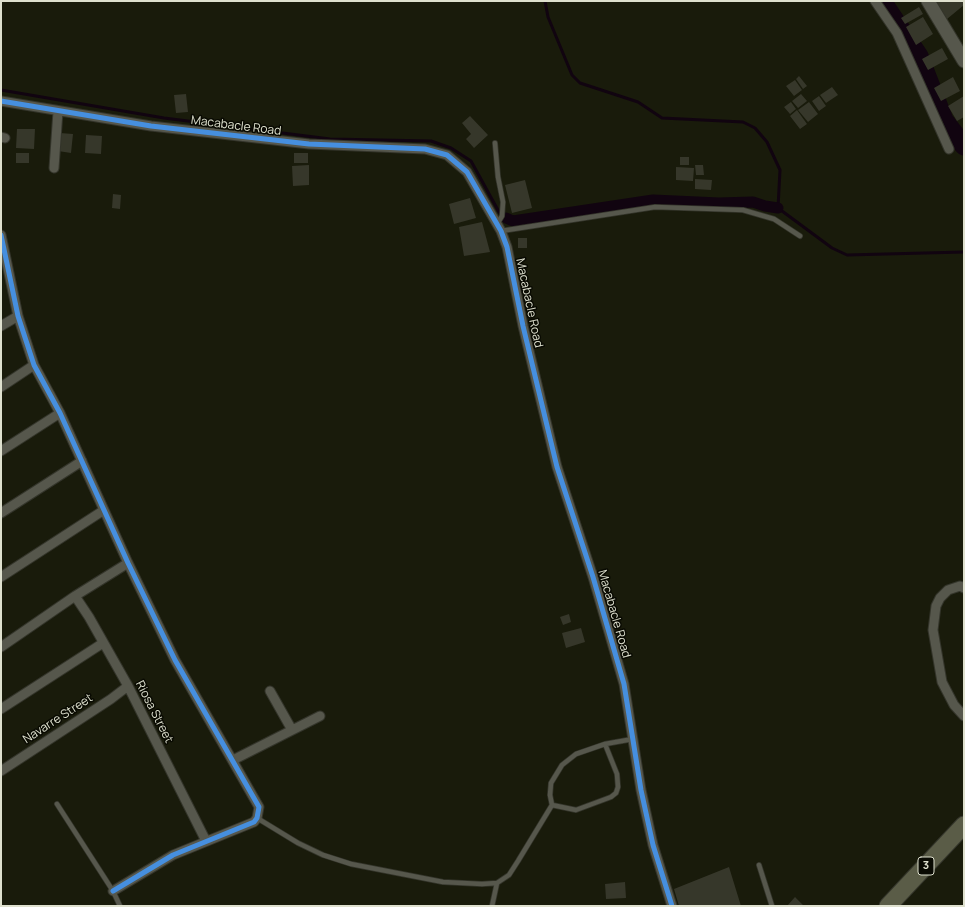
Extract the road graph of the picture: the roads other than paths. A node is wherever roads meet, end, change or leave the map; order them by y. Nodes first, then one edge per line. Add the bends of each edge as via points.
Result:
1 (875, 1) edge
2 (928, 1) edge
3 (964, 61) edge
4 (1, 101) edge
5 (58, 110) junction
6 (494, 142) dead end
7 (949, 149) dead end
8 (54, 168) dead end
9 (496, 222) junction
10 (501, 231) junction
11 (1, 235) edge
12 (800, 236) dead end
13 (3, 258) edge
14 (18, 316) junction
15 (1, 326) edge
16 (34, 365) junction
17 (1, 387) edge
18 (60, 413) junction
19 (1, 451) edge
20 (82, 461) junction
21 (104, 510) junction
22 (1, 514) edge
23 (128, 563) junction
24 (1, 577) edge
25 (964, 588) edge
26 (75, 596) junction
27 (103, 643) junction
28 (1, 647) edge
29 (128, 686) junction
30 (270, 691) dead end
31 (1, 709) edge
32 (320, 716) dead end
33 (964, 716) edge
34 (292, 730) junction
35 (633, 739) junction
36 (605, 744) junction
37 (232, 760) junction
38 (1, 771) edge
39 (57, 804) dead end
40 (552, 805) junction
41 (257, 818) junction
42 (964, 825) edge
43 (964, 840) edge
44 (206, 841) junction
45 (759, 865) dead end
46 (497, 883) junction
47 (113, 890) junction
48 (120, 906) edge
49 (492, 906) edge
50 (672, 906) edge
51 (772, 906) edge
52 (888, 906) edge
53 (903, 906) edge

1 - 7 street via 897,33
2 - 3 street
4 - 5 street, Macabacle Road
5 - 8 street
5 - 9 street, Macabacle Road via 151,126 309,144 436,151 447,155 467,172
6 - 9 lane via 503,202 502,216
9 - 10 street, Macabacle Road
10 - 12 lane via 656,207 743,210 774,219
10 - 35 street, Macabacle Road via 507,247 539,398 557,467 614,645
11 - 13 street
13 - 14 street
14 - 15 street
14 - 16 street
16 - 17 street
16 - 18 street
18 - 19 street
18 - 20 street
20 - 21 street
20 - 22 street
21 - 23 street
21 - 24 street
23 - 26 street
23 - 37 street via 175,660
25 - 33 street via 960,586 948,590 940,598 932,630 942,682 954,705
26 - 27 street, Riosa Street
26 - 28 street
27 - 29 street, Riosa Street
27 - 31 street
29 - 38 street, Navarre Street
29 - 44 street, Riosa Street
30 - 34 street
32 - 34 street
34 - 37 street
35 - 36 lane
35 - 50 street, Macabacle Road via 648,824
36 - 40 lane via 576,754 562,765 551,783
36 - 40 lane via 617,774 616,793 576,810
37 - 41 street via 260,807
39 - 47 lane
40 - 46 lane via 512,870
41 - 44 street via 254,822
41 - 46 lane via 298,843 351,864 443,882
42 - 52 highway, 3
43 - 53 highway, 3
44 - 47 street via 173,855
45 - 51 lane
46 - 49 lane
47 - 48 lane

